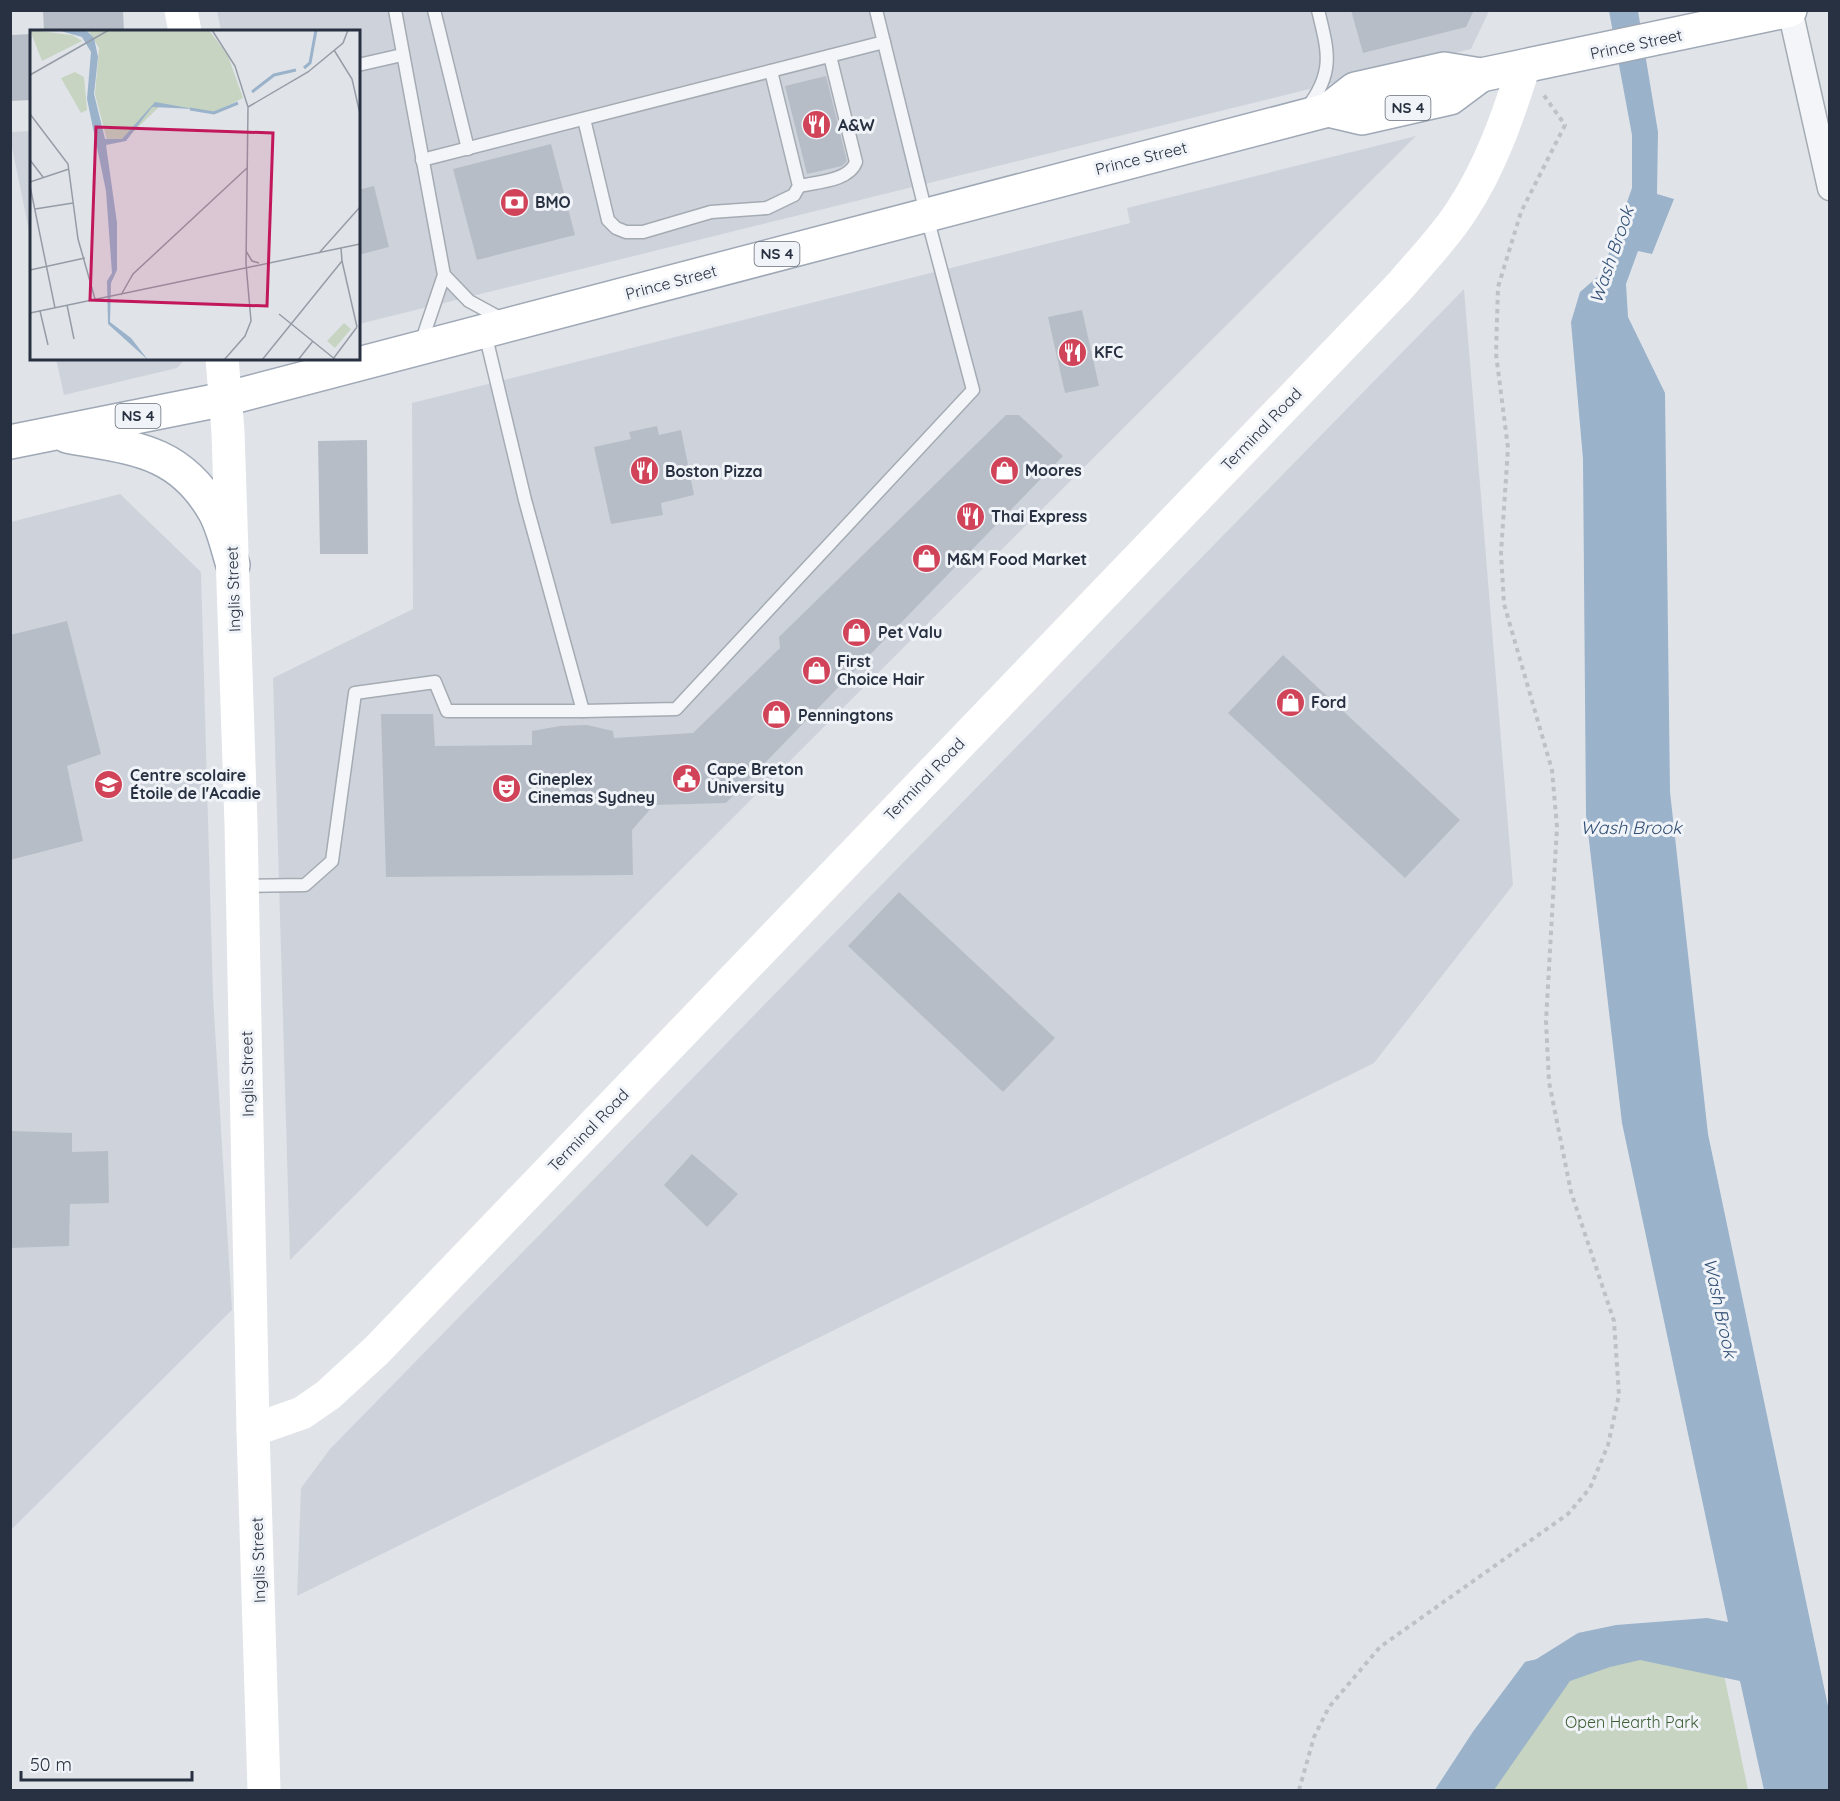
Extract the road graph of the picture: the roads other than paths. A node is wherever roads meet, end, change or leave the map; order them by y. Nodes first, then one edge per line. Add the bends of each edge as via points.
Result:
1 (181, 10) edge
2 (395, 10) edge
3 (434, 10) edge
4 (876, 10) edge
5 (1318, 10) edge
6 (1790, 10) edge
7 (185, 30) edge
8 (884, 42) junction
9 (402, 56) junction
10 (830, 56) junction
11 (360, 65) edge
12 (1524, 66) junction
13 (771, 71) junction
14 (1313, 113) junction
15 (584, 118) junction
16 (468, 148) junction
17 (422, 160) junction
18 (799, 186) junction
19 (1830, 188) edge
20 (926, 213) junction
21 (444, 275) junction
22 (499, 329) junction
23 (418, 350) junction
24 (222, 360) edge
25 (225, 399) junction
26 (50, 432) junction
27 (10, 442) edge
28 (233, 565) junction
29 (583, 711) junction
30 (243, 886) junction
31 (253, 1430) junction
32 (264, 1791) edge

1 - 7 street
2 - 9 lane
3 - 16 lane
4 - 8 lane
5 - 14 lane via 1329,58
6 - 12 street, Prince Street / NS 4
6 - 19 street
8 - 10 lane
8 - 20 lane
9 - 11 lane
9 - 17 lane
10 - 13 lane
10 - 18 lane via 856,162 853,170 844,175
12 - 14 street, Prince Street / NS 4 via 1481,75 1450,98 1362,118
12 - 31 street, Terminal Road via 1505,125 1478,184 1461,212 1401,285 376,1350 328,1395 302,1413
13 - 15 lane
13 - 18 lane
14 - 20 street, Prince Street / NS 4
15 - 16 lane
15 - 18 lane via 608,220 626,232 656,229 722,210 767,208 794,195
16 - 17 lane
17 - 21 lane
20 - 22 street, Prince Street / NS 4
20 - 29 lane via 973,390 676,709
21 - 22 lane
21 - 23 lane
22 - 23 street, Prince Street / NS 4
22 - 29 lane via 525,500
23 - 25 street, Prince Street / NS 4
24 - 25 street, Inglis Street
25 - 26 street, Prince Street / NS 4
25 - 28 street, Inglis Street
26 - 27 street, Prince Street / NS 4
26 - 28 street via 139,450 170,461 214,509
28 - 30 street, Inglis Street
29 - 30 lane via 447,711 435,682 356,693 332,861 305,885
30 - 31 street, Inglis Street
31 - 32 street, Inglis Street

